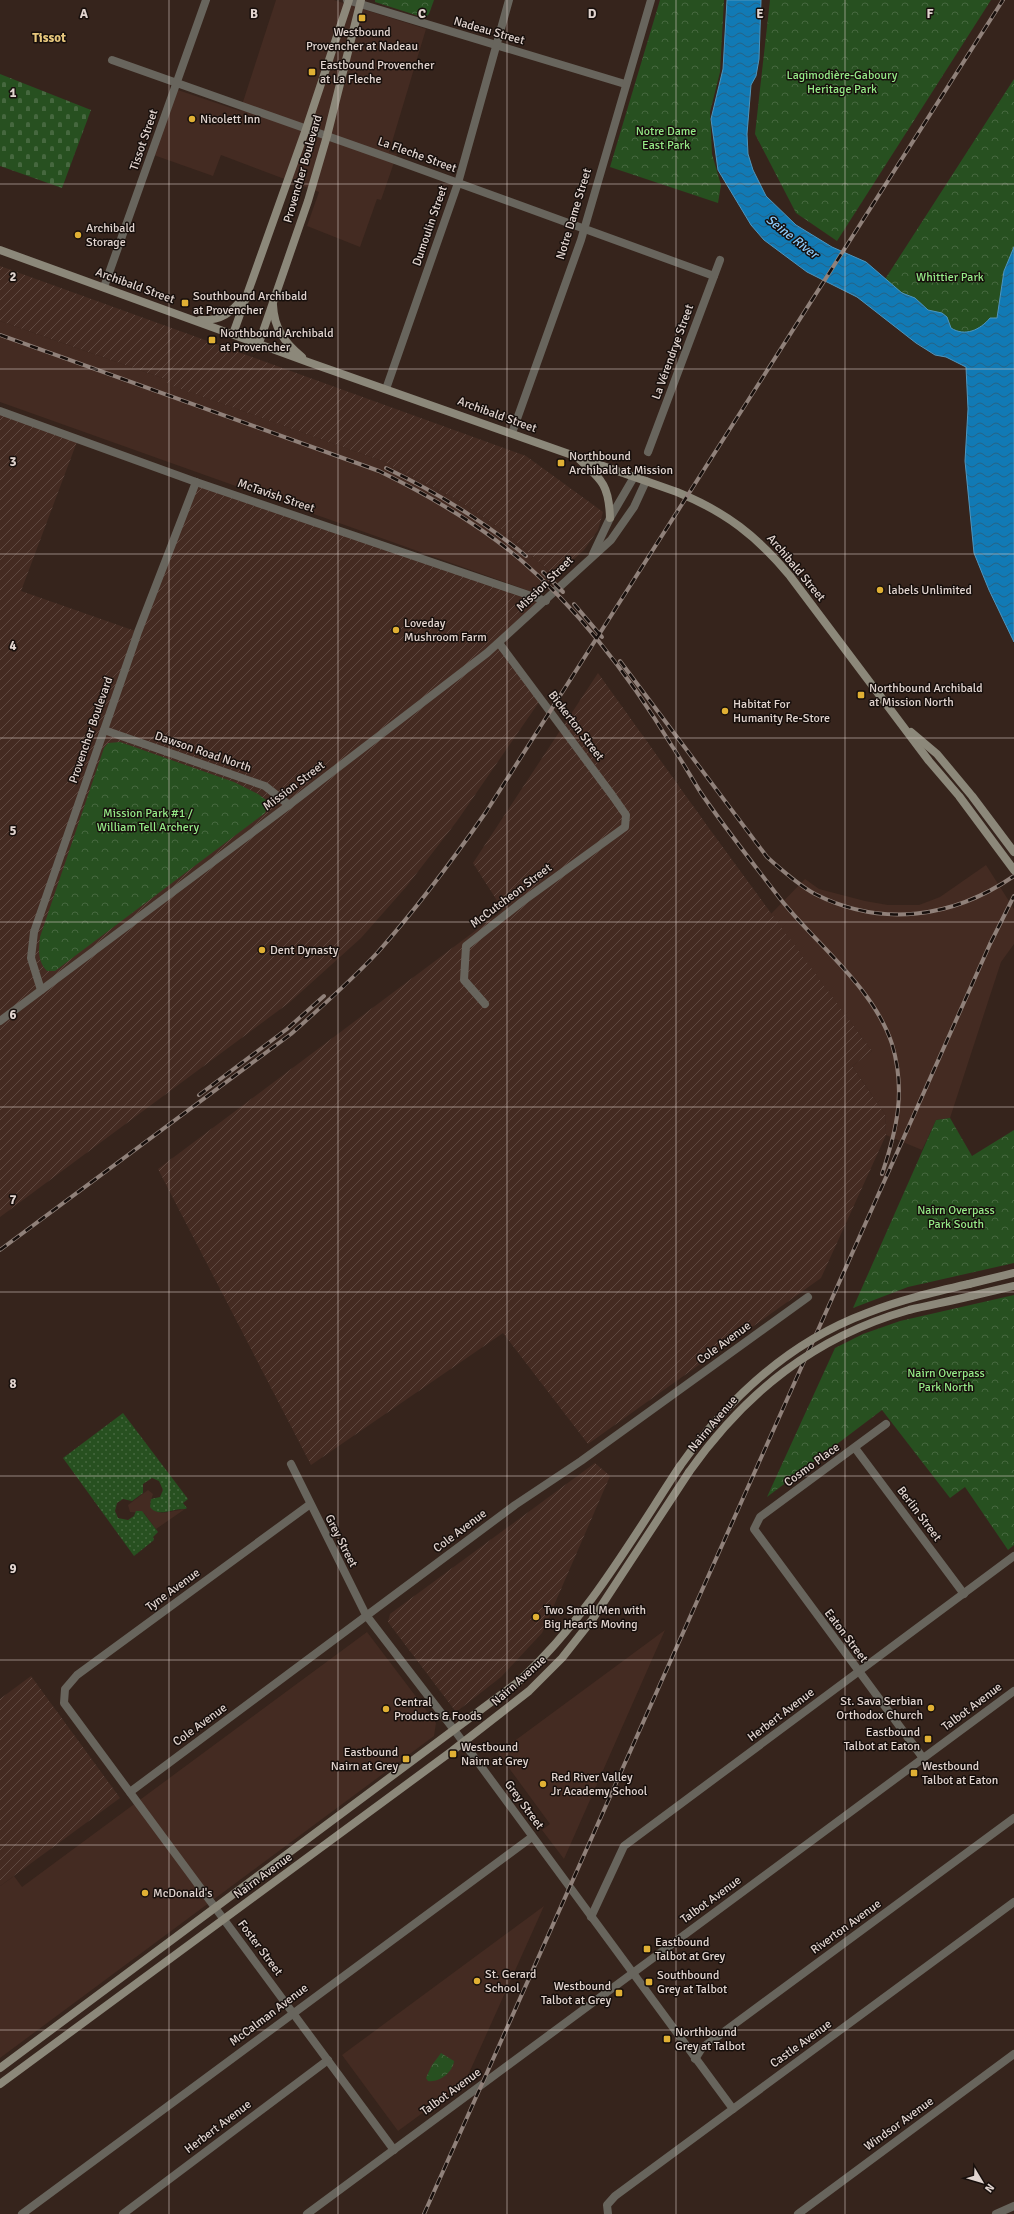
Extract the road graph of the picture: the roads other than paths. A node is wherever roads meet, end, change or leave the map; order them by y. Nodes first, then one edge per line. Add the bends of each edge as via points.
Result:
1 (206, 0) edge
2 (348, 0) edge
3 (509, 0) edge
4 (651, 0) edge
5 (360, 2) edge
6 (496, 45) junction
7 (112, 60) dead end
8 (177, 83) junction
9 (625, 84) junction
10 (306, 129) junction
11 (327, 136) junction
12 (458, 183) junction
13 (583, 229) junction
14 (0, 250) edge
15 (720, 260) dead end
16 (714, 276) junction
17 (104, 287) junction
18 (248, 292) junction
19 (272, 303) junction
20 (190, 319) junction
21 (233, 334) junction
22 (259, 343) junction
23 (308, 362) junction
24 (386, 389) junction
25 (0, 410) edge
26 (512, 433) junction
27 (648, 452) dead end
28 (575, 456) junction
29 (634, 477) junction
30 (646, 481) junction
31 (196, 482) junction
32 (610, 518) junction
33 (592, 556) junction
34 (546, 601) junction
35 (499, 643) junction
36 (901, 723) junction
37 (104, 730) junction
38 (289, 805) junction
39 (625, 828) joint
40 (1014, 852) edge
41 (1014, 870) edge
42 (41, 990) junction
43 (485, 1004) dead end
44 (0, 1021) edge
45 (1014, 1273) edge
46 (1014, 1286) edge
47 (808, 1297) dead end
48 (886, 1424) dead end
49 (855, 1448) junction
50 (291, 1464) dead end
51 (309, 1505) junction
52 (754, 1526) joint
53 (1014, 1556) edge
54 (964, 1594) junction
55 (366, 1615) junction
56 (858, 1672) junction
57 (1014, 1691) edge
58 (64, 1703) joint
59 (455, 1731) junction
60 (463, 1742) junction
61 (923, 1758) junction
62 (373, 1791) junction
63 (130, 1792) junction
64 (369, 1811) junction
65 (1014, 1818) edge
66 (532, 1837) junction
67 (302, 1844) junction
68 (309, 1857) junction
69 (1014, 1902) edge
70 (215, 1908) junction
71 (591, 1917) junction
72 (224, 1920) junction
73 (145, 1961) junction
74 (153, 1972) junction
75 (632, 1973) junction
76 (93, 2000) junction
77 (293, 2012) junction
78 (89, 2020) junction
79 (23, 2050) junction
80 (1014, 2054) edge
81 (695, 2059) junction
82 (328, 2060) junction
83 (31, 2061) junction
84 (0, 2068) edge
85 (0, 2084) edge
86 (733, 2109) junction
87 (394, 2150) junction
88 (1014, 2206) edge
89 (607, 2211) edge
90 (22, 2214) edge
91 (123, 2214) edge
92 (307, 2214) edge
93 (798, 2214) edge
94 (996, 2214) edge

1 - 8 street, Tissot Street
2 - 5 street, Nadeau Street
2 - 10 main road, Provencher Boulevard
3 - 6 street, Dumoulin Street
4 - 9 street, Notre Dame Street
5 - 6 street, Nadeau Street
5 - 11 main road, Provencher Boulevard
6 - 9 street, Nadeau Street
6 - 12 street, Dumoulin Street
7 - 8 street, La Fleche Street
8 - 10 street, La Fleche Street
8 - 17 street, Tissot Street
9 - 13 street, Notre Dame Street
10 - 11 street, La Fleche Street
10 - 18 main road, Provencher Boulevard
11 - 12 street, La Fleche Street
11 - 19 main road, Provencher Boulevard via 308,201
12 - 13 street, La Fleche Street
12 - 24 street, Dumoulin Street
13 - 16 street, La Fleche Street
13 - 26 street, Notre Dame Street
14 - 17 main road, Archibald Street
15 - 16 street, La Vérendrye Street
16 - 27 street, La Vérendrye Street
17 - 20 main road, Archibald Street
18 - 20 main road via 233,310 221,318
18 - 21 main road, Provencher Boulevard
19 - 22 main road, Provencher Boulevard
19 - 23 main road via 274,320 281,336
20 - 21 main road, Archibald Street
21 - 22 main road, Archibald Street
22 - 23 main road, Archibald Street
23 - 24 main road, Archibald Street
24 - 26 main road, Archibald Street
25 - 31 street, McTavish Street
26 - 28 main road, Archibald Street
28 - 29 main road, Archibald Street
28 - 32 main road via 603,482 609,499
29 - 30 main road, Archibald Street
29 - 32 street, Mission Street
30 - 33 street, Mission Street via 642,493 615,534
30 - 36 main road, Archibald Street via 715,509 749,532 770,551
31 - 34 street, McTavish Street
31 - 37 street, Provencher Boulevard
32 - 33 street, Mission Street
33 - 34 street, Mission Street
34 - 35 street, Mission Street
35 - 38 street, Mission Street
35 - 39 street, Bickerton Street via 619,805 626,816
36 - 40 main road, Archibald Street via 937,754
36 - 41 main road, Archibald Street
37 - 38 street, Dawson Road North via 265,786
37 - 42 street, Provencher Boulevard via 34,932 31,958
38 - 42 street, Mission Street
39 - 43 street, McCutcheon Street via 523,901 466,946 464,980
42 - 44 street, Mission Street
45 - 59 main road, Nairn Avenue, bridge via 906,1299 866,1313 802,1346 755,1380 704,1432 570,1630 518,1682
46 - 60 main road, Nairn Avenue, bridge via 908,1311 870,1324 809,1355 768,1384 740,1409 712,1440 608,1597 570,1648 529,1691
47 - 55 street, Cole Avenue via 515,1505
48 - 49 street, Cosmo Place
49 - 52 street, Cosmo Place via 760,1517
49 - 54 street, Berlin Street
50 - 51 street, Grey Street
51 - 55 street, Grey Street
51 - 58 street, Tyne Avenue via 77,1675 65,1689
52 - 56 street, Eaton Street via 756,1534
53 - 54 street, Herbert Avenue
54 - 56 street, Herbert Avenue
55 - 59 street, Grey Street
55 - 63 street, Cole Avenue
56 - 61 street, Eaton Street
56 - 71 street, Herbert Avenue via 624,1846
57 - 61 street, Talbot Avenue
58 - 63 street, Foster Street
59 - 60 street, Grey Street
59 - 62 main road, Nairn Avenue
60 - 64 main road, Nairn Avenue
60 - 66 street, Grey Street
61 - 75 street, Talbot Avenue
62 - 64 main road
62 - 67 main road, Nairn Avenue
63 - 70 street, Foster Street
64 - 68 main road, Nairn Avenue
65 - 81 street, Riverton Avenue via 702,2048
66 - 71 street, Grey Street
66 - 77 street, McCalman Avenue
67 - 68 main road
67 - 70 main road, Nairn Avenue
68 - 72 main road, Nairn Avenue
69 - 86 street, Castle Avenue
70 - 72 street, Foster Street
70 - 73 main road, Nairn Avenue
71 - 75 street, Grey Street
72 - 74 main road, Nairn Avenue
72 - 77 street, Foster Street
73 - 74 main road
73 - 76 main road, Nairn Avenue
74 - 78 main road, Nairn Avenue
75 - 81 street, Grey Street
75 - 87 street, Talbot Avenue
76 - 78 main road
76 - 79 main road, Nairn Avenue
77 - 82 street, Foster Street
77 - 90 street, McCalman Avenue
78 - 83 main road, Nairn Avenue
79 - 83 main road
79 - 84 main road, Nairn Avenue
80 - 93 street, Windsor Avenue
81 - 86 street, Grey Street
82 - 87 street, Foster Street
82 - 91 street, Herbert Avenue
83 - 85 main road, Nairn Avenue
86 - 89 street, Castle Avenue via 615,2196
87 - 92 street, Talbot Avenue
88 - 94 street

